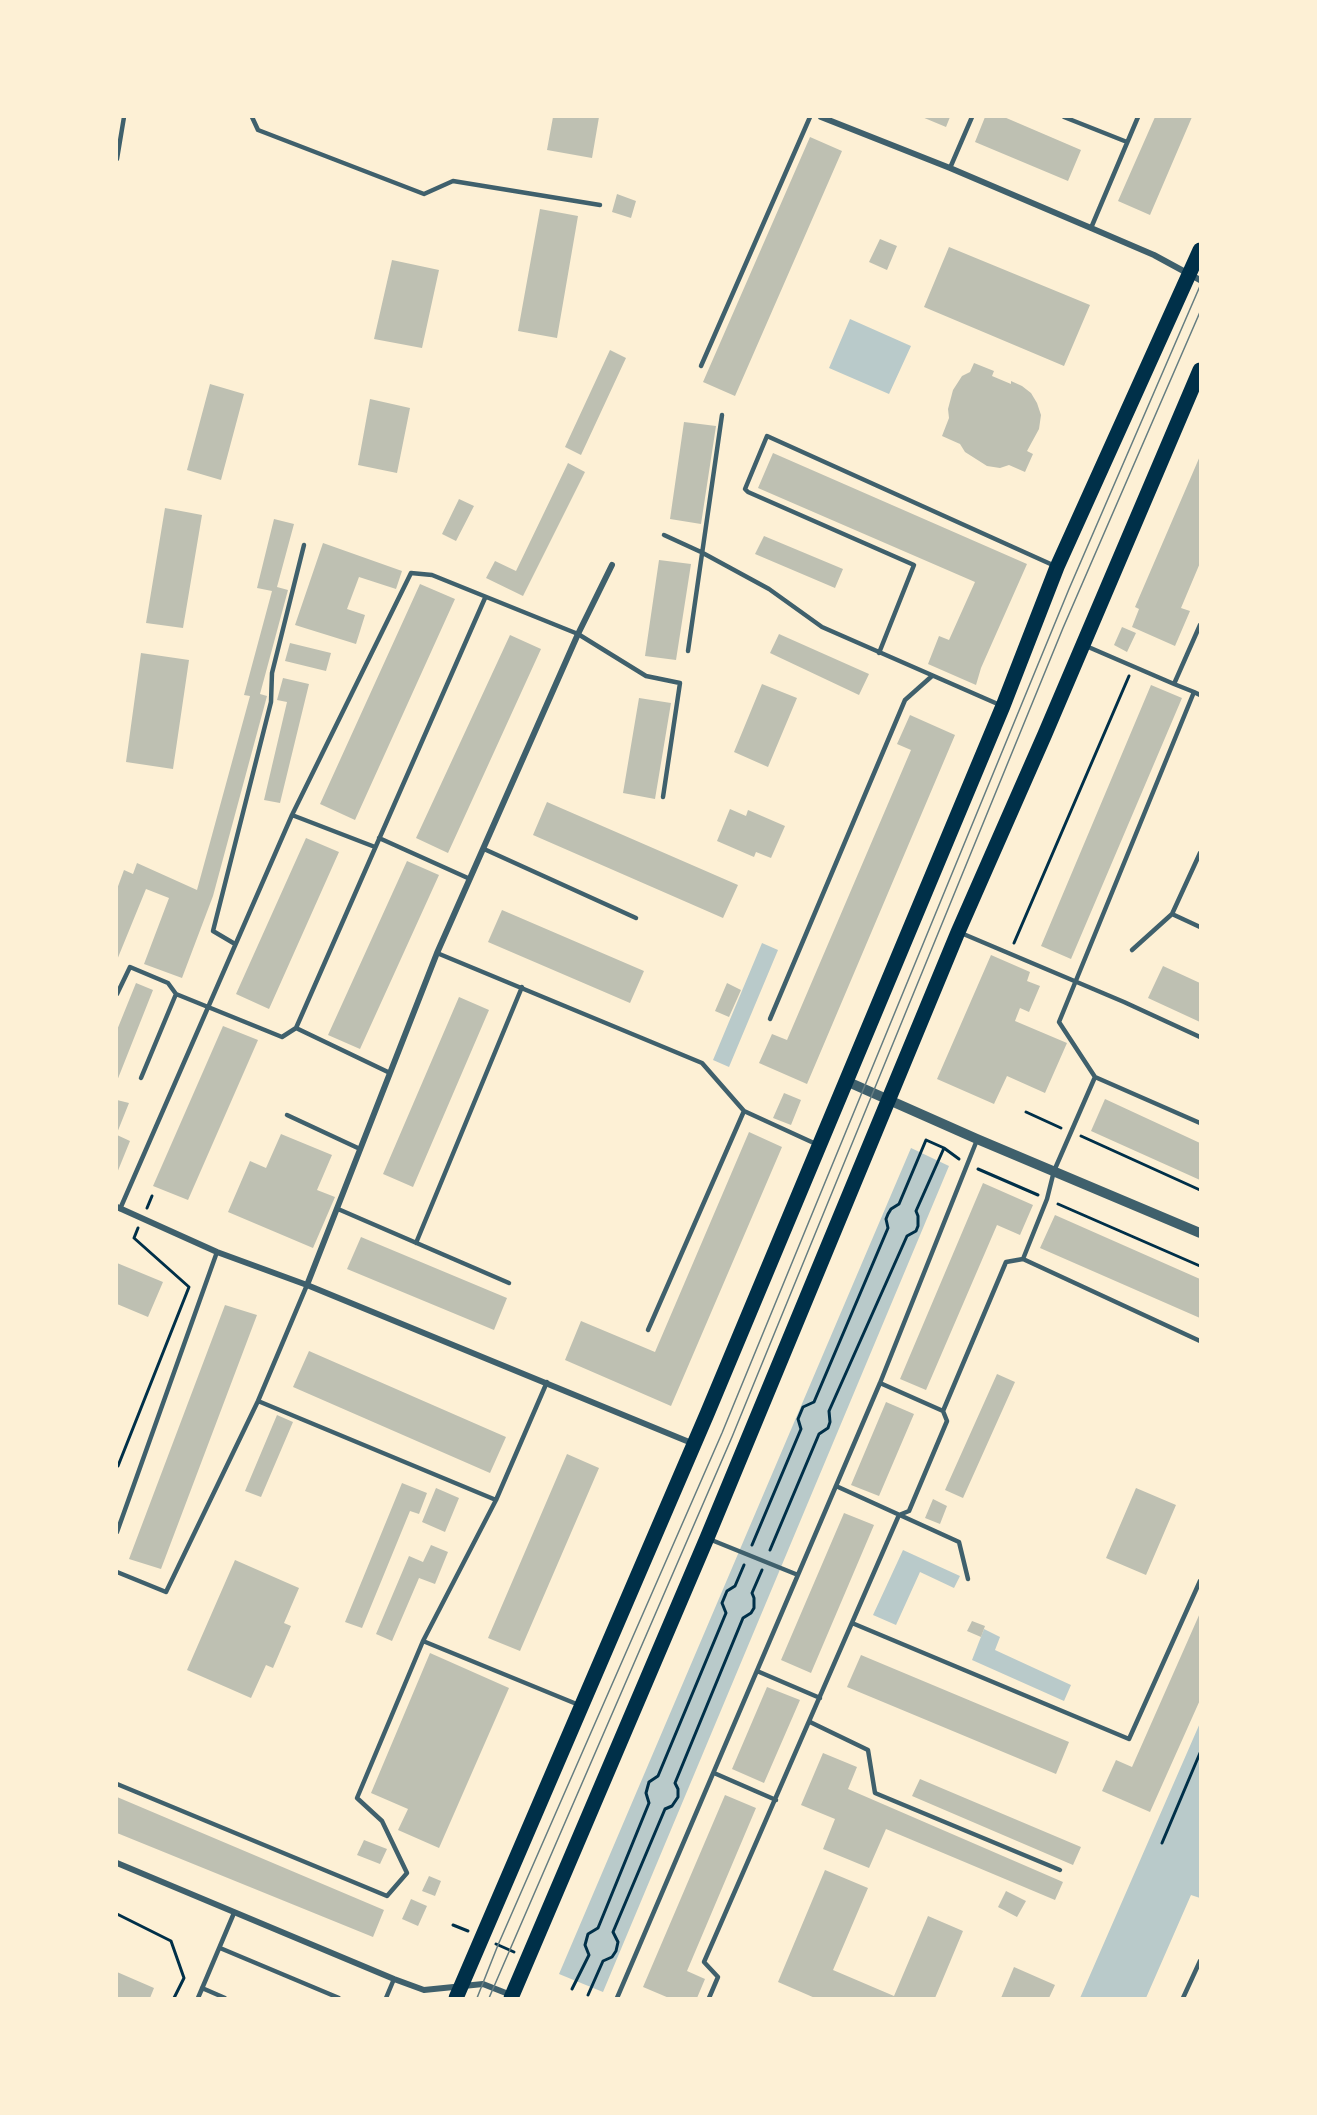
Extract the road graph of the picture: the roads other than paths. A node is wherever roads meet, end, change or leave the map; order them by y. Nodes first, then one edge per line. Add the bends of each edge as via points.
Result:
1 (124, 117) edge
2 (252, 117) edge
3 (810, 117) edge
4 (821, 117) edge
5 (972, 117) edge
6 (1065, 117) edge
7 (1138, 117) edge
8 (1127, 142) junction
9 (117, 159) edge
10 (950, 168) junction
11 (600, 205) dead end
12 (1091, 228) junction
13 (1200, 250) edge
14 (1194, 277) edge
15 (701, 366) dead end
16 (1199, 376) edge
17 (722, 415) dead end
18 (663, 535) dead end
19 (304, 545) dead end
20 (701, 552) junction
21 (612, 565) dead end
22 (1057, 567) junction
23 (485, 597) junction
24 (1200, 625) edge
25 (578, 634) junction
26 (1084, 645) junction
27 (688, 651) dead end
28 (879, 653) junction
29 (932, 676) junction
30 (1174, 684) junction
31 (1194, 692) junction
32 (1200, 694) edge
33 (1003, 706) junction
34 (663, 796) dead end
35 (292, 815) junction
36 (379, 838) junction
37 (375, 847) junction
38 (484, 849) junction
39 (1200, 853) edge
40 (470, 879) junction
41 (1172, 914) junction
42 (636, 918) dead end
43 (1200, 927) edge
44 (958, 932) junction
45 (234, 944) junction
46 (1132, 950) dead end
47 (438, 953) junction
48 (1075, 982) junction
49 (522, 987) junction
50 (117, 994) edge
51 (176, 994) junction
52 (208, 1008) junction
53 (770, 1019) dead end
54 (296, 1028) junction
55 (1200, 1037) edge
56 (391, 1073) junction
57 (1095, 1077) junction
58 (141, 1078) dead end
59 (846, 1081) junction
60 (888, 1098) junction
61 (744, 1111) junction
62 (287, 1115) dead end
63 (1200, 1123) edge
64 (977, 1139) junction
65 (819, 1145) junction
66 (361, 1150) junction
67 (1054, 1171) junction
68 (119, 1208) edge
69 (339, 1209) junction
70 (1200, 1233) edge
71 (416, 1243) junction
72 (216, 1252) junction
73 (1023, 1259) junction
74 (509, 1283) dead end
75 (307, 1285) junction
76 (648, 1330) dead end
77 (1200, 1341) edge
78 (547, 1382) junction
79 (880, 1383) junction
80 (258, 1401) junction
81 (943, 1410) junction
82 (695, 1444) junction
83 (836, 1486) junction
84 (496, 1500) junction
85 (899, 1515) junction
86 (117, 1532) edge
87 (707, 1538) junction
88 (117, 1572) edge
89 (798, 1575) junction
90 (968, 1579) dead end
91 (1200, 1581) edge
92 (852, 1623) junction
93 (423, 1641) junction
94 (757, 1671) junction
95 (820, 1698) junction
96 (581, 1706) junction
97 (810, 1722) junction
98 (714, 1773) junction
99 (117, 1784) edge
100 (776, 1800) junction
101 (117, 1863) edge
102 (1060, 1870) dead end
103 (234, 1913) junction
104 (220, 1948) junction
105 (1200, 1960) edge
106 (394, 1979) junction
107 (202, 1988) junction
108 (459, 1991) edge
109 (513, 1997) edge
110 (198, 1998) edge
111 (225, 1998) edge
112 (339, 1998) edge
113 (386, 1998) edge
114 (617, 1998) edge
115 (709, 1998) edge
116 (1183, 1998) edge

1 - 9 lane
2 - 11 lane via 258,130 424,194 453,180
3 - 15 lane
4 - 10 street
5 - 10 lane
6 - 8 lane
7 - 8 lane
8 - 12 lane
10 - 12 street
12 - 14 street
13 - 14 highway
14 - 22 highway
16 - 26 highway
17 - 20 lane
18 - 20 lane
19 - 45 lane via 272,673 272,702 213,931
20 - 27 lane
20 - 28 lane via 770,589 822,627
21 - 25 street
22 - 28 lane via 767,436 745,489 748,492 914,565
22 - 33 highway
23 - 25 lane
23 - 35 lane via 432,575 411,573
23 - 36 lane
24 - 30 lane
25 - 34 lane via 646,676 680,683
25 - 38 street
26 - 30 lane
26 - 44 highway
28 - 29 lane
29 - 33 lane
29 - 53 lane via 905,700
30 - 31 lane
31 - 32 lane
31 - 48 lane
33 - 59 highway
35 - 37 lane
35 - 45 lane
36 - 37 lane
36 - 40 lane
37 - 54 lane
38 - 40 street
38 - 42 lane
39 - 41 lane
40 - 47 street
41 - 43 lane
41 - 46 lane
44 - 48 lane
44 - 60 highway
45 - 52 lane
47 - 49 lane
47 - 56 street
48 - 55 lane
48 - 57 lane via 1059,1022
49 - 61 lane via 702,1063
49 - 71 lane
50 - 51 lane via 129,967 168,983
51 - 52 lane
51 - 58 lane
52 - 54 lane via 282,1037
52 - 68 lane
54 - 56 lane
56 - 66 street
57 - 63 lane
57 - 67 lane
59 - 60 street
59 - 65 highway
60 - 64 street
60 - 87 highway
61 - 65 lane
61 - 76 lane
62 - 66 lane
64 - 67 street
64 - 79 lane
65 - 82 highway
66 - 69 street
67 - 70 street
67 - 73 lane
68 - 72 street
69 - 71 lane
69 - 75 street
71 - 74 lane
72 - 75 street
72 - 86 lane
73 - 77 lane
73 - 81 lane via 1006,1262
75 - 78 street
75 - 80 lane
78 - 82 street
78 - 84 lane
79 - 81 lane
79 - 83 lane
80 - 84 lane
80 - 88 lane via 166,1592
81 - 85 lane via 947,1421 909,1510
82 - 96 highway
83 - 85 lane
83 - 89 lane
84 - 93 lane
85 - 90 lane via 959,1542
85 - 92 lane
87 - 89 lane
87 - 109 highway
89 - 94 lane
91 - 92 lane via 1130,1739
92 - 95 lane
93 - 96 lane
93 - 99 lane via 357,1798 382,1821 406,1873 387,1896
94 - 95 lane
94 - 98 lane
95 - 97 lane
96 - 108 highway
97 - 100 lane
97 - 102 lane via 868,1750 875,1793
98 - 100 lane
98 - 114 lane
100 - 115 lane via 704,1962 718,1977
101 - 103 street
103 - 104 lane
103 - 106 street
104 - 107 lane
104 - 112 lane
105 - 116 lane
106 - 108 street via 424,1990
106 - 113 lane
107 - 110 lane
107 - 111 lane
108 - 109 street via 483,1983

